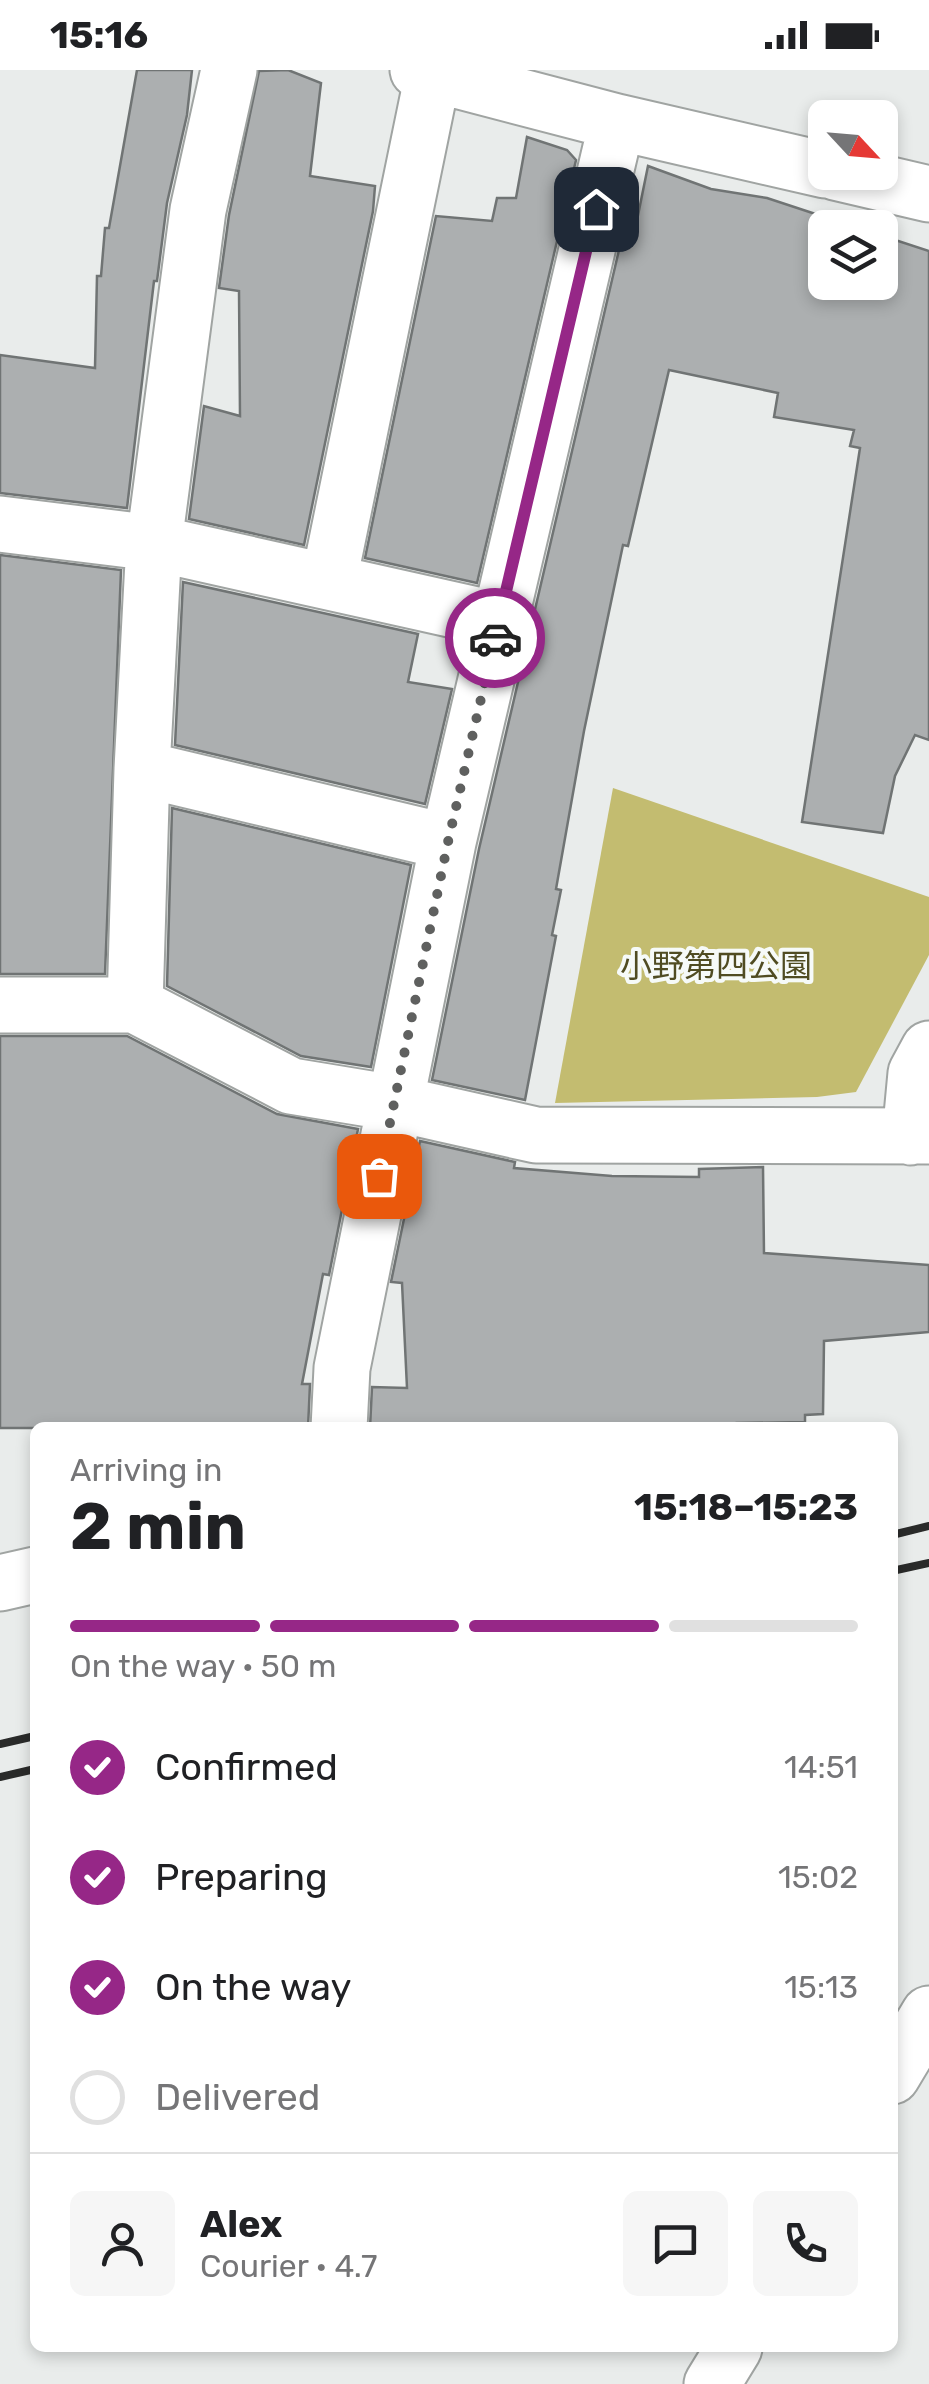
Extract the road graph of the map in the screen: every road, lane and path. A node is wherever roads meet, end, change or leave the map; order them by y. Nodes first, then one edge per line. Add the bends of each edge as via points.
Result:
1 (229, 70) edge
2 (426, 72) edge
3 (617, 122) junction
4 (808, 166) edge
5 (898, 187) edge
6 (929, 194) edge
7 (0, 524) edge
8 (154, 542) junction
9 (330, 580) junction
10 (499, 620) junction
11 (142, 769) junction
12 (448, 842) junction
13 (0, 1005) edge
14 (135, 1006) junction
15 (929, 1049) edge
16 (394, 1103) junction
17 (920, 1136) edge
18 (339, 1422) edge
19 (30, 1576) edge
20 (0, 1583) edge
21 (929, 2014) edge
22 (898, 2066) edge
23 (732, 2352) edge
24 (712, 2384) edge

1 - 8 street via 198,210
2 - 3 street
2 - 9 street
3 - 4 street
3 - 10 street
5 - 6 street
7 - 8 street
8 - 9 street
8 - 11 street
9 - 10 street
10 - 12 street
11 - 12 street
11 - 14 street
12 - 16 street
13 - 14 street
14 - 16 street via 291,1086
15 - 17 street via 916,1073
16 - 17 street via 536,1135
16 - 18 street via 342,1368
19 - 20 street
21 - 22 street
23 - 24 street

